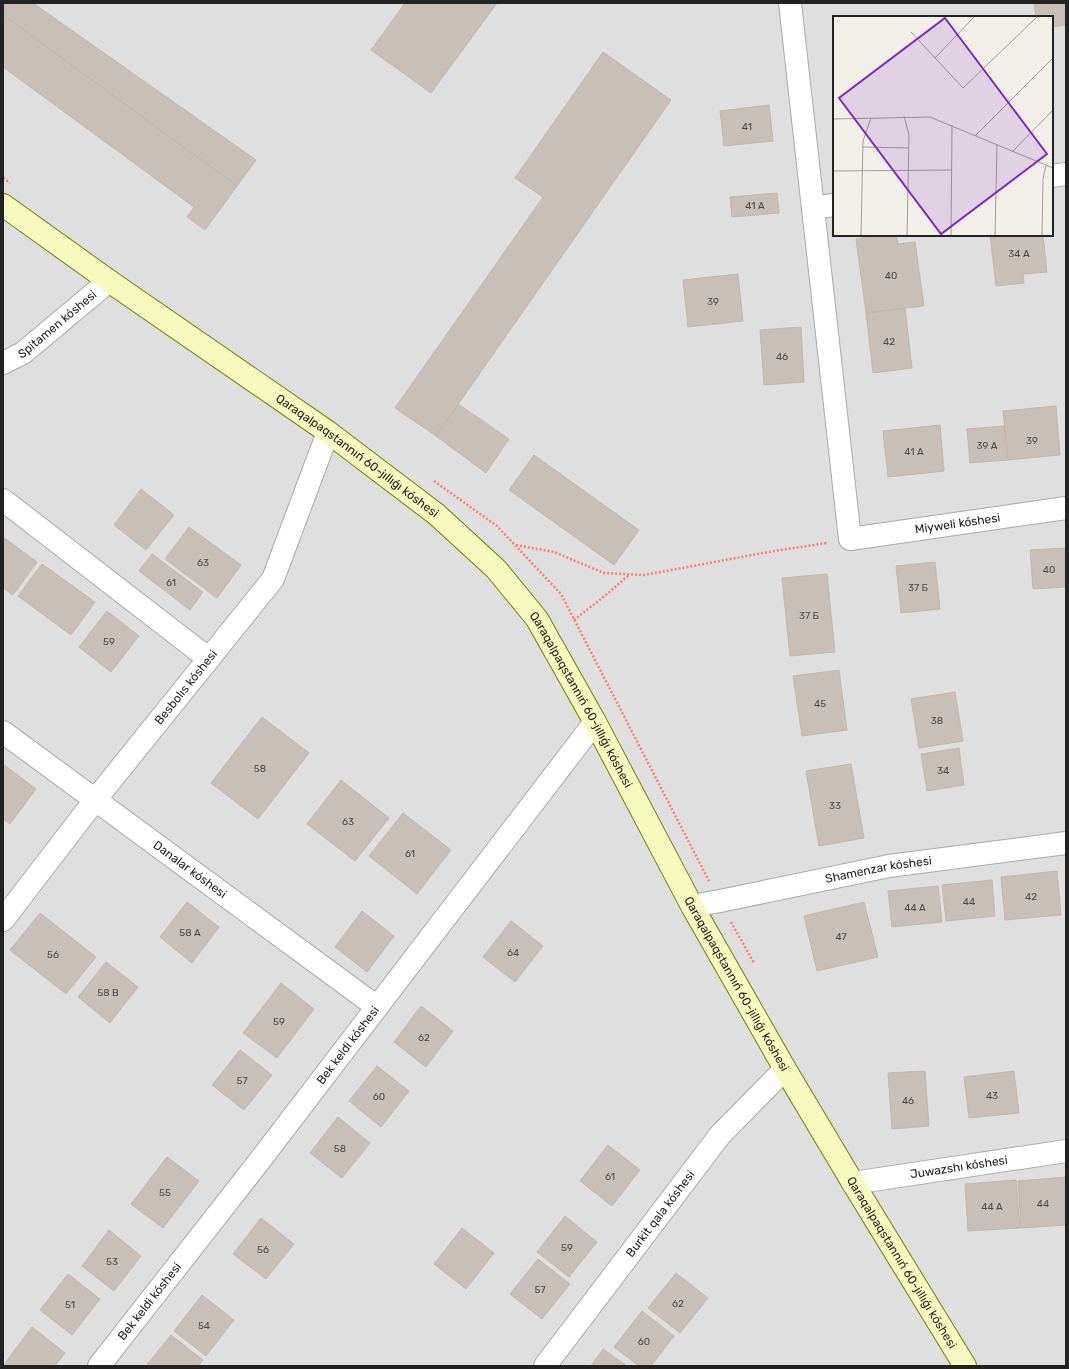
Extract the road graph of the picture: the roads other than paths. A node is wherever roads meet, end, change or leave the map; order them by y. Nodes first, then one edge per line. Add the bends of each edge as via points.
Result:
1 (790, 3) edge
2 (1066, 174) edge
3 (1053, 176) edge
4 (3, 205) edge
5 (824, 207) edge
6 (108, 281) junction
7 (3, 363) edge
8 (328, 432) junction
9 (3, 500) edge
10 (1066, 508) edge
11 (209, 659) junction
12 (594, 722) junction
13 (3, 732) edge
14 (95, 800) junction
15 (1066, 843) edge
16 (692, 906) junction
17 (3, 920) edge
18 (377, 1008) junction
19 (785, 1069) junction
20 (1066, 1151) edge
21 (853, 1183) junction
22 (99, 1366) edge
23 (545, 1366) edge
24 (964, 1366) edge

1 - 5 street
2 - 3 street
4 - 6 street, Qaraqalpaqstannıń 60-jıllıǵı kóshesi
5 - 10 street, Miyweli kóshesi via 850,539
6 - 7 street, Spitamen kóshesi via 23,353
6 - 8 street, Qaraqalpaqstannıń 60-jıllıǵı kóshesi
8 - 11 street, Besbolıs kóshesi via 273,579
8 - 12 street, Qaraqalpaqstannıń 60-jıllıǵı kóshesi via 436,514 496,569 537,619
9 - 11 street
11 - 14 street, Besbolıs kóshesi
12 - 16 street, Qaraqalpaqstannıń 60-jıllıǵı kóshesi
12 - 18 street, Bek keldi kóshesi
13 - 14 street, Danalar kóshesi
14 - 17 street, Besbolıs kóshesi
14 - 18 street, Danalar kóshesi
15 - 16 street, Shamenzar kóshesi via 889,866
16 - 19 street, Qaraqalpaqstannıń 60-jıllıǵı kóshesi
18 - 22 street, Bek keldi kóshesi
19 - 21 street, Qaraqalpaqstannıń 60-jıllıǵı kóshesi
19 - 23 street, Burkit qala kóshesi via 720,1136
20 - 21 street, Juwazshı kóshesi
21 - 24 street, Qaraqalpaqstannıń 60-jıllıǵı kóshesi

